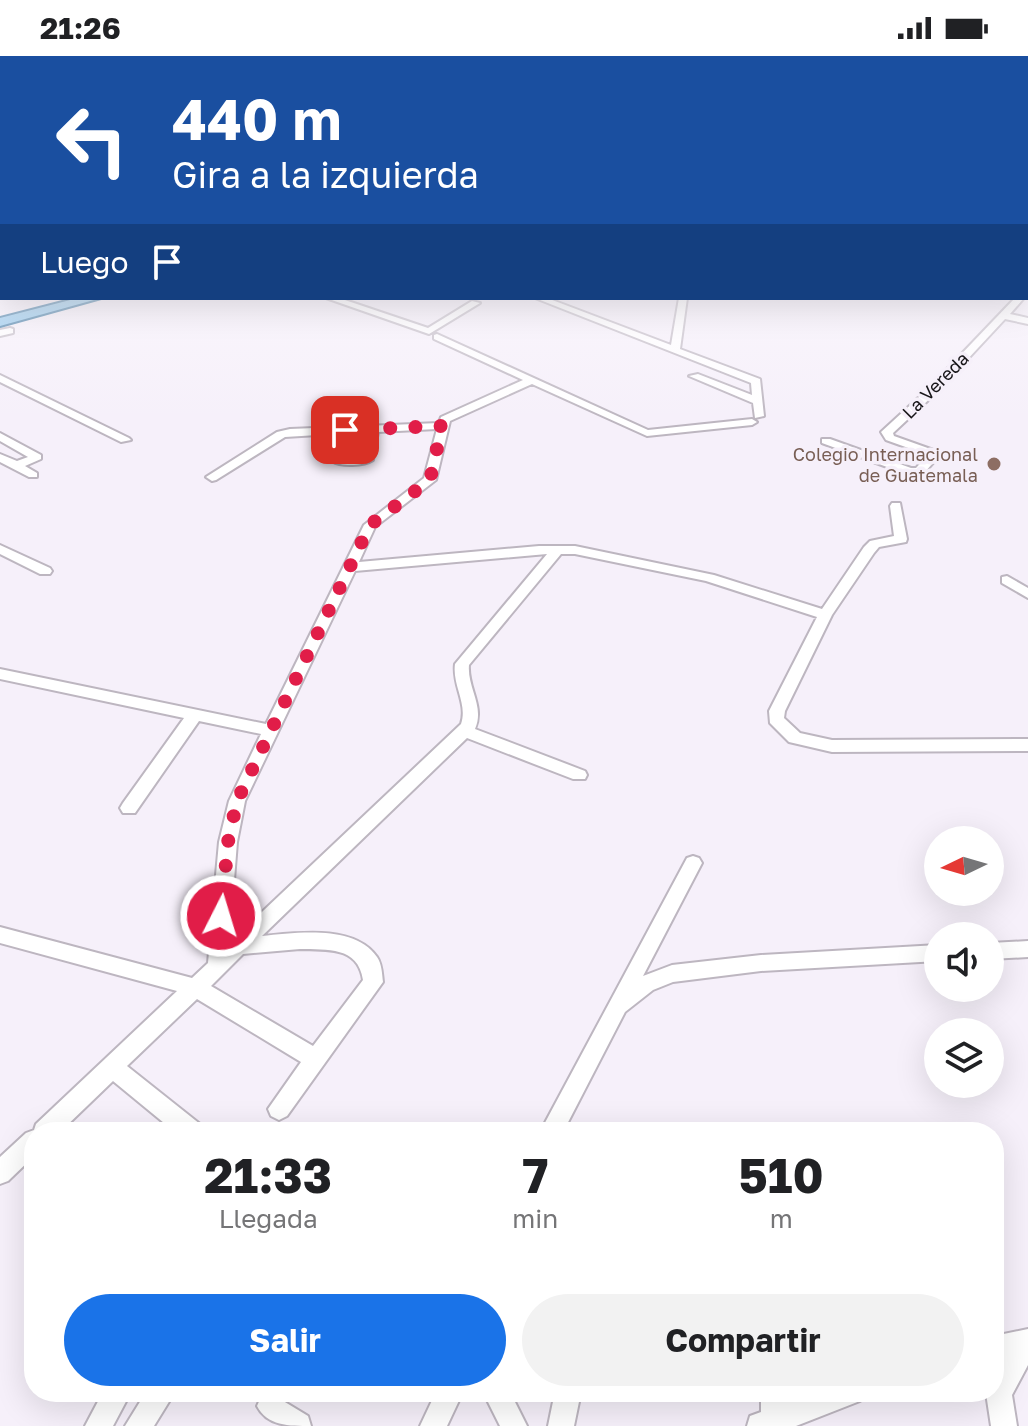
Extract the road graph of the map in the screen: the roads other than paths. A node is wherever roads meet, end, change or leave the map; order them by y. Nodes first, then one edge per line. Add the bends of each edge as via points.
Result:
1 (88, 300) edge
2 (336, 300) edge
3 (544, 300) edge
4 (683, 300) edge
5 (1018, 300) edge
6 (475, 303) dead end
7 (1004, 316) junction
8 (1028, 321) edge
9 (3, 329) edge
10 (433, 334) junction
11 (675, 350) junction
12 (0, 378) edge
13 (530, 381) junction
14 (682, 382) dead end
15 (759, 402) junction
16 (442, 426) junction
17 (373, 428) junction
18 (0, 436) edge
19 (125, 440) dead end
20 (826, 441) dead end
21 (0, 457) edge
22 (338, 461) dead end
23 (16, 466) junction
24 (33, 475) dead end
25 (212, 477) dead end
26 (896, 506) dead end
27 (0, 549) edge
28 (557, 550) junction
29 (351, 567) junction
30 (45, 571) dead end
31 (1007, 580) dead end
32 (1028, 594) edge
33 (825, 615) junction
34 (0, 674) edge
35 (195, 715) junction
36 (271, 731) junction
37 (465, 731) junction
38 (1028, 745) edge
39 (579, 775) dead end
40 (129, 808) dead end
41 (693, 863) dead end
42 (0, 935) edge
43 (242, 946) junction
44 (1028, 949) edge
45 (1004, 950) edge
46 (924, 954) edge
47 (217, 969) junction
48 (197, 988) junction
49 (616, 1007) junction
50 (315, 1059) junction
51 (113, 1068) junction
52 (279, 1109) dead end
53 (55, 1122) edge
54 (180, 1122) edge
55 (556, 1122) edge
56 (24, 1150) edge
57 (0, 1173) edge
58 (1027, 1342) edge
59 (1004, 1347) edge
60 (1004, 1384) edge
61 (112, 1402) edge
62 (155, 1402) edge
63 (445, 1402) edge
64 (501, 1402) edge
65 (566, 1402) edge
66 (810, 1402) edge
67 (1000, 1402) edge
68 (270, 1406) dead end
69 (770, 1412) edge
70 (98, 1426) edge
71 (138, 1426) edge
72 (298, 1426) edge
73 (433, 1426) edge
74 (514, 1426) edge
75 (561, 1426) edge
76 (1004, 1426) edge

1 - 9 main road
2 - 10 street
3 - 11 street
4 - 11 street
5 - 7 street, La Vereda
6 - 10 street
7 - 8 street
7 - 20 street, La Vereda via 887,432 890,438 932,451 934,457 920,471
10 - 13 street
11 - 15 street via 756,381
12 - 19 street
13 - 15 street via 647,433 756,419
13 - 16 street via 449,416
14 - 15 street via 700,374
16 - 17 street
16 - 29 street via 430,480 370,525
17 - 22 street via 367,460
17 - 25 street via 281,434
18 - 23 street via 37,457
21 - 23 street
23 - 24 street
26 - 33 street via 901,539 869,550
27 - 30 street
28 - 29 street
28 - 33 street via 597,553 709,578
28 - 37 street via 462,664 460,677 473,714
29 - 36 street
31 - 32 street
33 - 38 street via 775,715 795,738 832,746
34 - 35 street
35 - 36 street
35 - 40 street
36 - 47 street via 237,801 228,842
37 - 39 street
37 - 43 street
41 - 49 street
42 - 48 street
43 - 47 street
43 - 50 street via 340,942 369,960 373,982
44 - 45 street
46 - 49 street via 672,974 646,984
47 - 48 street
48 - 50 street
48 - 51 street
49 - 55 street
50 - 52 street
51 - 53 street
51 - 54 street
56 - 57 street
58 - 59 street
58 - 60 street
61 - 70 street
62 - 71 street
63 - 73 street
64 - 74 street
65 - 75 street
66 - 69 street
67 - 76 street
68 - 72 street

